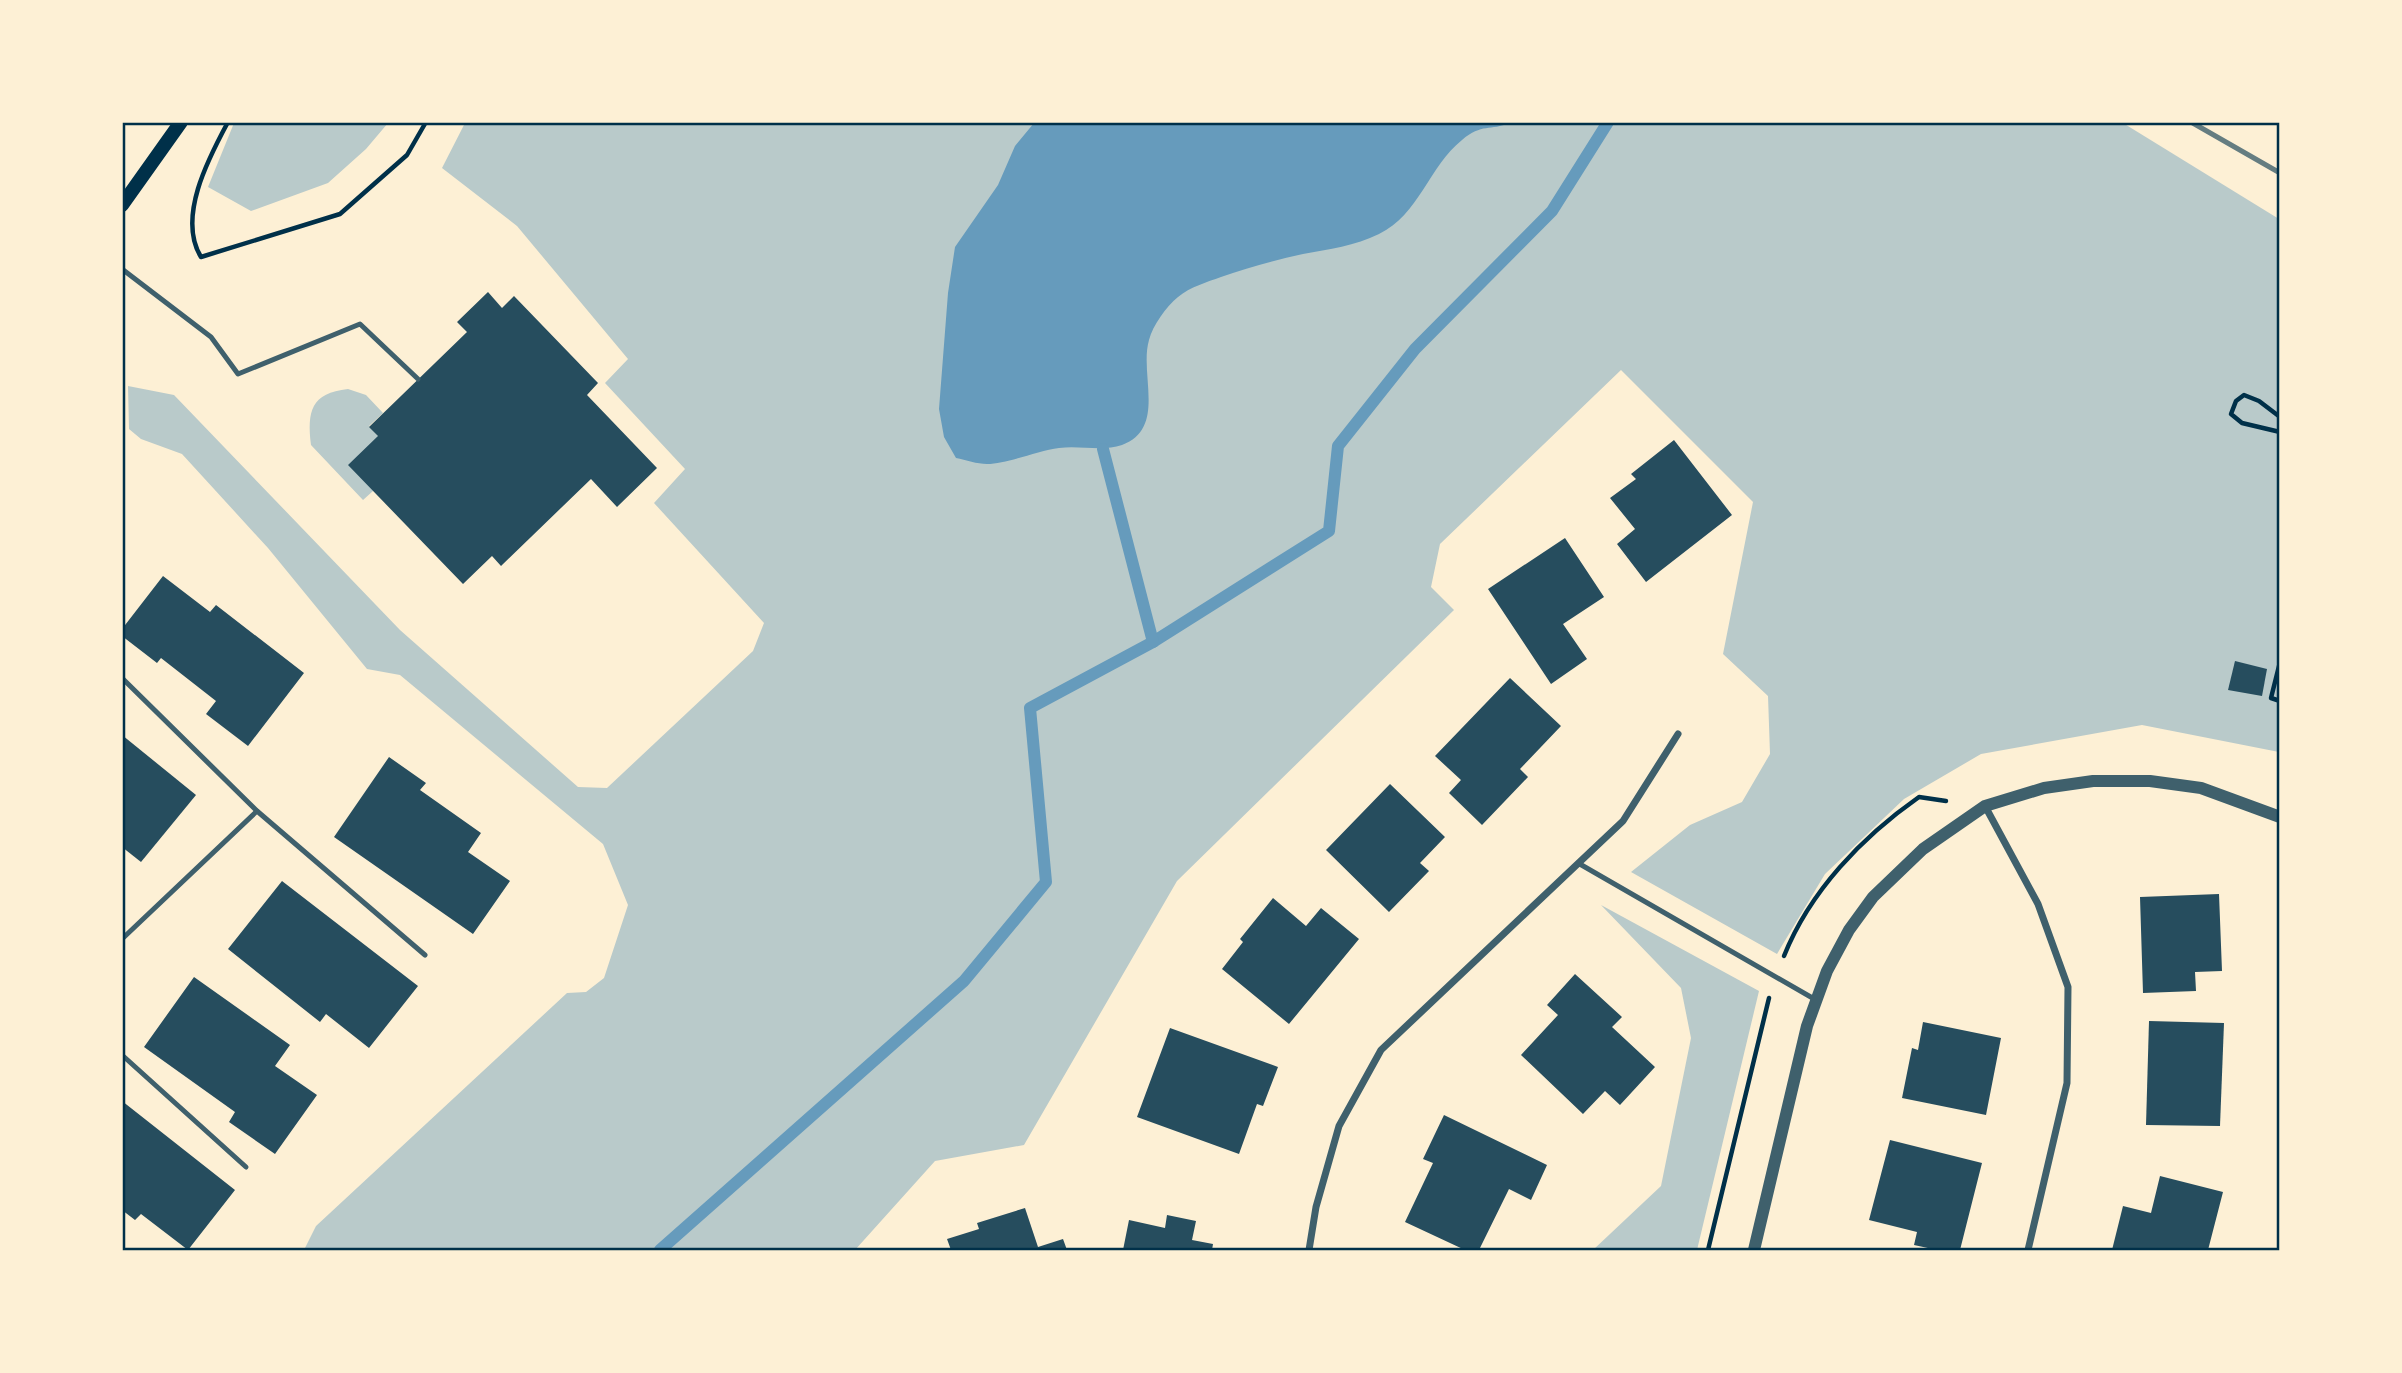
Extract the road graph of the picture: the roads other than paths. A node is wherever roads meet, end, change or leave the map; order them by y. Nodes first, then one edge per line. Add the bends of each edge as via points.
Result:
1 (181, 122) edge
2 (122, 205) edge
3 (122, 269) edge
4 (418, 379) dead end
5 (122, 678) edge
6 (1678, 734) dead end
7 (1985, 806) junction
8 (257, 811) junction
9 (2280, 817) edge
10 (1578, 863) junction
11 (122, 939) edge
12 (425, 955) dead end
13 (1816, 1000) junction
14 (122, 1055) edge
15 (246, 1167) dead end
16 (1309, 1251) edge
17 (1754, 1251) edge
18 (2028, 1251) edge

1 - 2 main road
3 - 4 lane via 211,337 238,374 360,324
5 - 8 lane
6 - 10 street via 1623,821
7 - 9 street via 2093,781 2151,781 2201,788
7 - 13 street via 1923,849 1873,897 1826,971
7 - 18 street via 2038,904 2068,987 2067,1083
8 - 11 lane
8 - 12 lane
10 - 13 lane
10 - 16 street via 1381,1050 1339,1126
13 - 17 street
14 - 15 lane

